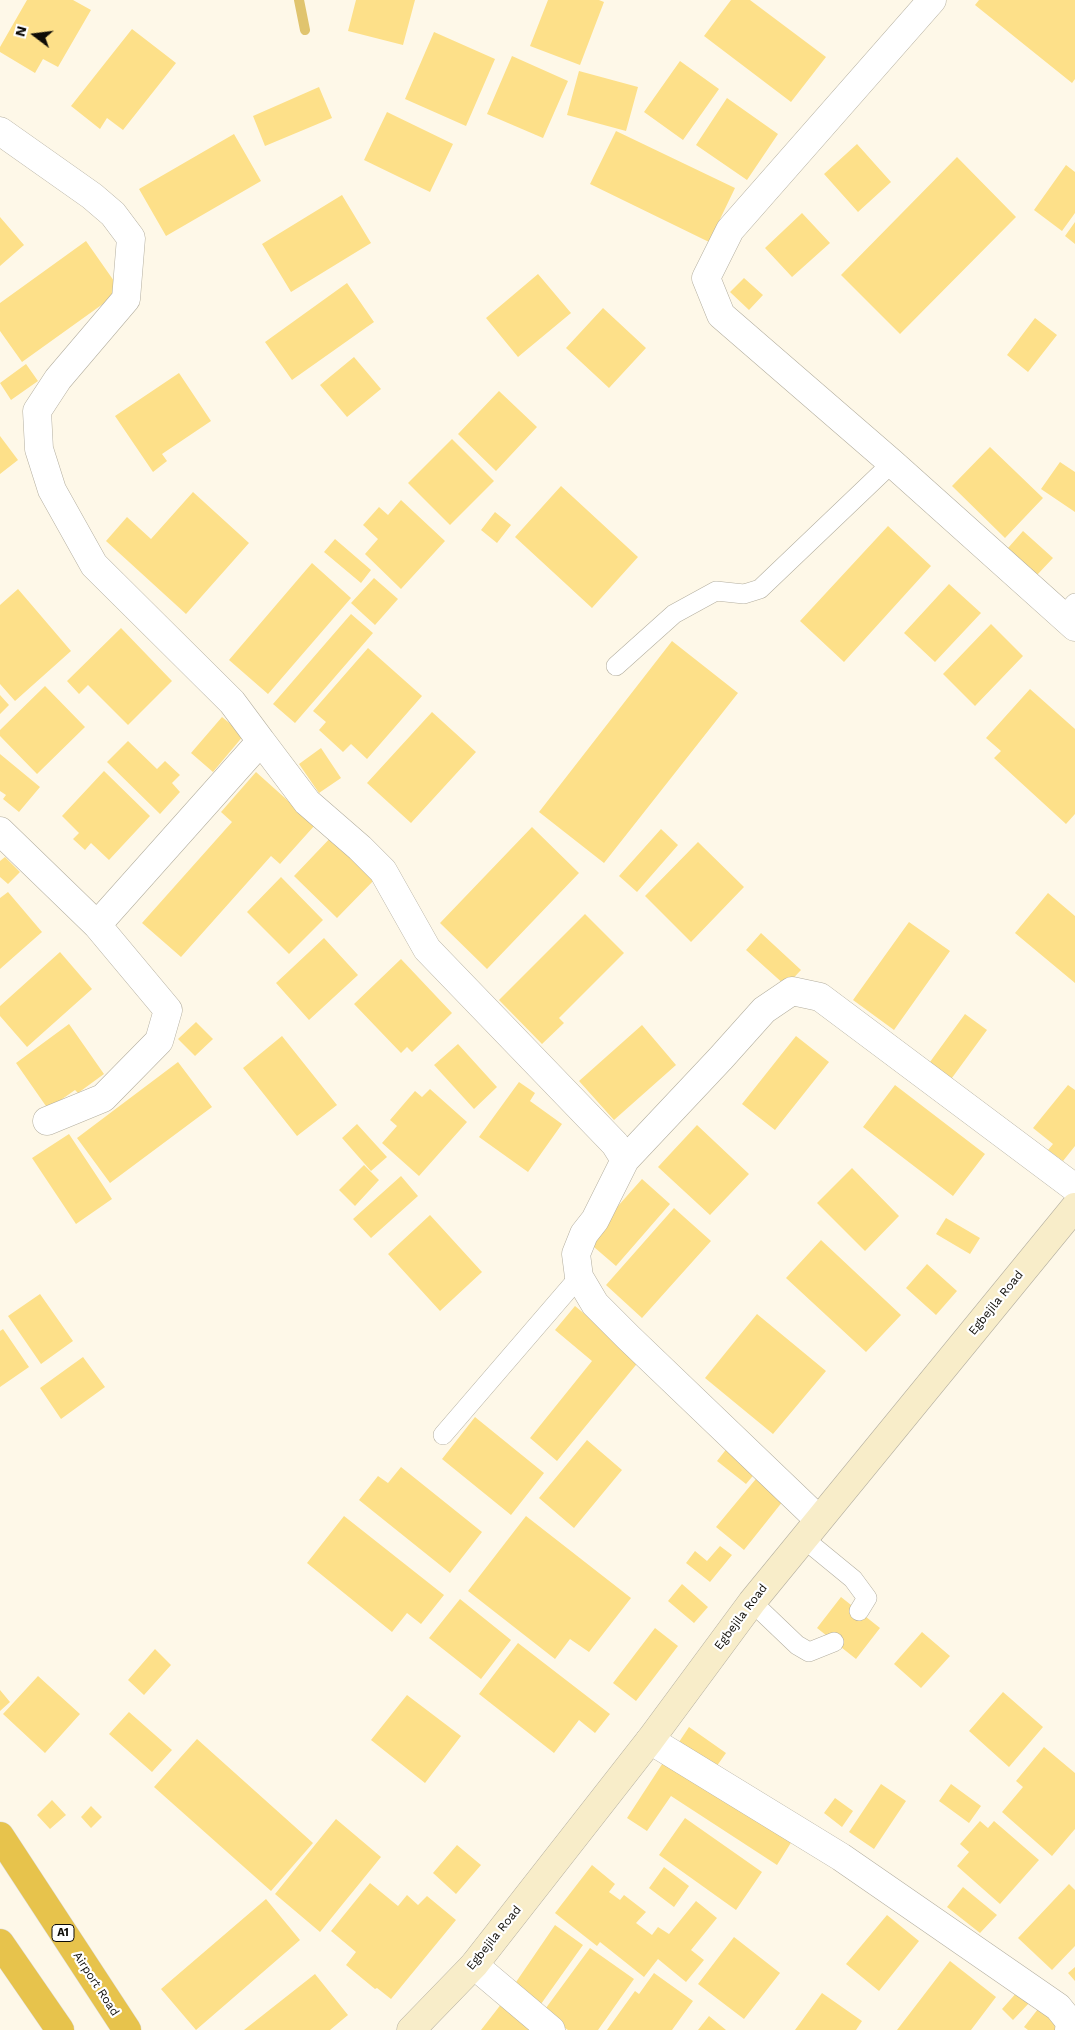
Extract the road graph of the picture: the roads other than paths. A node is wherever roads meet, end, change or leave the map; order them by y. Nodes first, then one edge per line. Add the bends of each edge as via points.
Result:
1 (932, 0) edge
2 (0, 131) edge
3 (892, 463) junction
4 (1071, 616) edge
5 (616, 666) dead end
6 (261, 741) junction
7 (0, 831) edge
8 (98, 925) junction
9 (47, 1121) dead end
10 (625, 1160) junction
11 (1075, 1188) edge
12 (1072, 1216) edge
13 (580, 1277) junction
14 (443, 1435) dead end
15 (811, 1528) junction
16 (752, 1602) junction
17 (859, 1611) dead end
18 (834, 1642) dead end
19 (650, 1740) junction
20 (0, 1836) edge
21 (0, 1943) edge
22 (474, 1965) junction
23 (60, 2030) edge
24 (127, 2030) edge
25 (411, 2030) edge
26 (551, 2030) edge
27 (1069, 2030) edge

1 - 3 street via 730,230 706,278 721,315
2 - 6 street via 92,196 113,214 131,238 126,299 58,379 37,411 39,449 52,490 94,565 232,702
3 - 4 street
3 - 5 lane via 760,589 744,594 716,591 674,614
6 - 8 street
6 - 10 street via 307,802 382,871 427,949 615,1144
7 - 8 street
8 - 9 street via 168,1010 159,1041 103,1098
10 - 11 street via 764,1010 792,990 820,997
10 - 13 street via 576,1254
12 - 15 street, Egbejila Road
13 - 14 lane
13 - 15 street via 595,1304
15 - 16 street, Egbejila Road
15 - 17 lane via 867,1598
16 - 18 lane via 797,1645 809,1652
16 - 19 street, Egbejila Road
19 - 22 street, Egbejila Road
19 - 27 street via 841,1857 978,1951 1058,2007 1070,2022
20 - 24 highway, Airport Road / A1
21 - 23 highway
22 - 25 street, Egbejila Road
22 - 26 street

